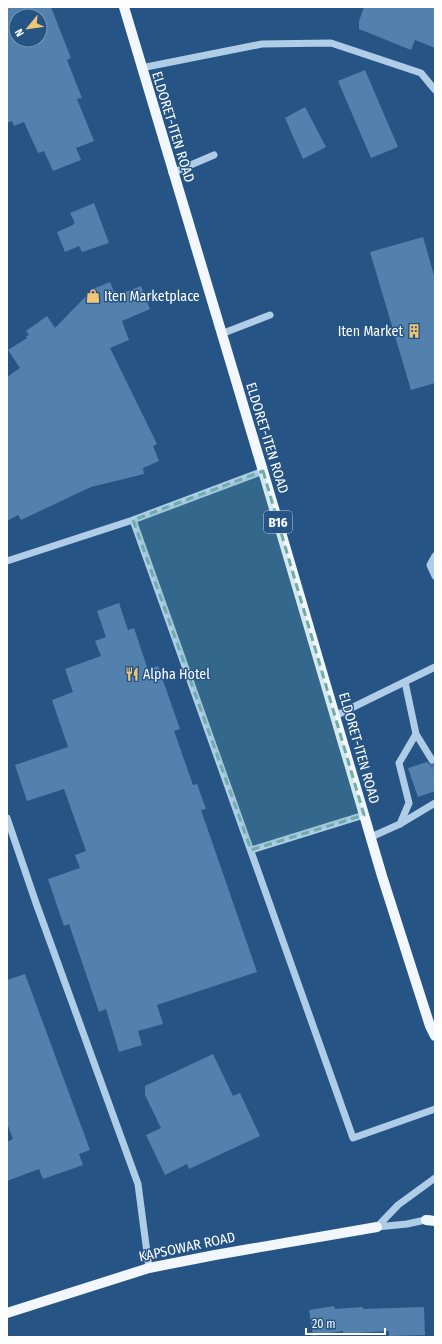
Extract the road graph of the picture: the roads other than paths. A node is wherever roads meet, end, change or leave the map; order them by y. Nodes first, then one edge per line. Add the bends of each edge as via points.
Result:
1 (124, 7) edge
2 (141, 68) junction
3 (435, 90) edge
4 (214, 155) dead end
5 (172, 172) junction
6 (270, 315) dead end
7 (221, 334) junction
8 (263, 471) junction
9 (133, 520) junction
10 (435, 556) edge
11 (7, 561) edge
12 (435, 576) edge
13 (435, 668) edge
14 (405, 682) junction
15 (335, 716) junction
16 (416, 734) junction
17 (432, 760) dead end
18 (435, 803) edge
19 (364, 815) junction
20 (7, 818) edge
21 (400, 824) junction
22 (371, 837) junction
23 (251, 850) junction
24 (435, 1036) edge
25 (435, 1109) edge
26 (435, 1178) edge
27 (432, 1219) edge
28 (376, 1227) junction
29 (149, 1268) junction
30 (7, 1313) edge

1 - 2 main road, ELDORET-ITEN ROAD / B16
2 - 3 street via 262,44 331,43 421,73
2 - 5 main road, ELDORET-ITEN ROAD / B16
4 - 5 street
5 - 7 main road, ELDORET-ITEN ROAD / B16
6 - 7 street
7 - 8 main road, ELDORET-ITEN ROAD / B16
8 - 9 street
8 - 15 main road, ELDORET-ITEN ROAD / B16
9 - 11 street
9 - 23 street
10 - 12 street via 430,565
13 - 14 street
14 - 15 street
14 - 16 street
15 - 19 main road, ELDORET-ITEN ROAD / B16
16 - 17 street
16 - 21 street via 399,763 409,803
18 - 21 street
19 - 22 main road, ELDORET-ITEN ROAD / B16
19 - 23 street
20 - 29 street via 138,1184
21 - 22 street
22 - 24 main road, ELDORET-ITEN ROAD / B16 via 384,884
23 - 25 street via 353,1138
26 - 28 street via 398,1205
27 - 28 street, KAPSOWAR ROAD
28 - 29 main road, KAPSOWAR ROAD
29 - 30 main road, KAPSOWAR ROAD

